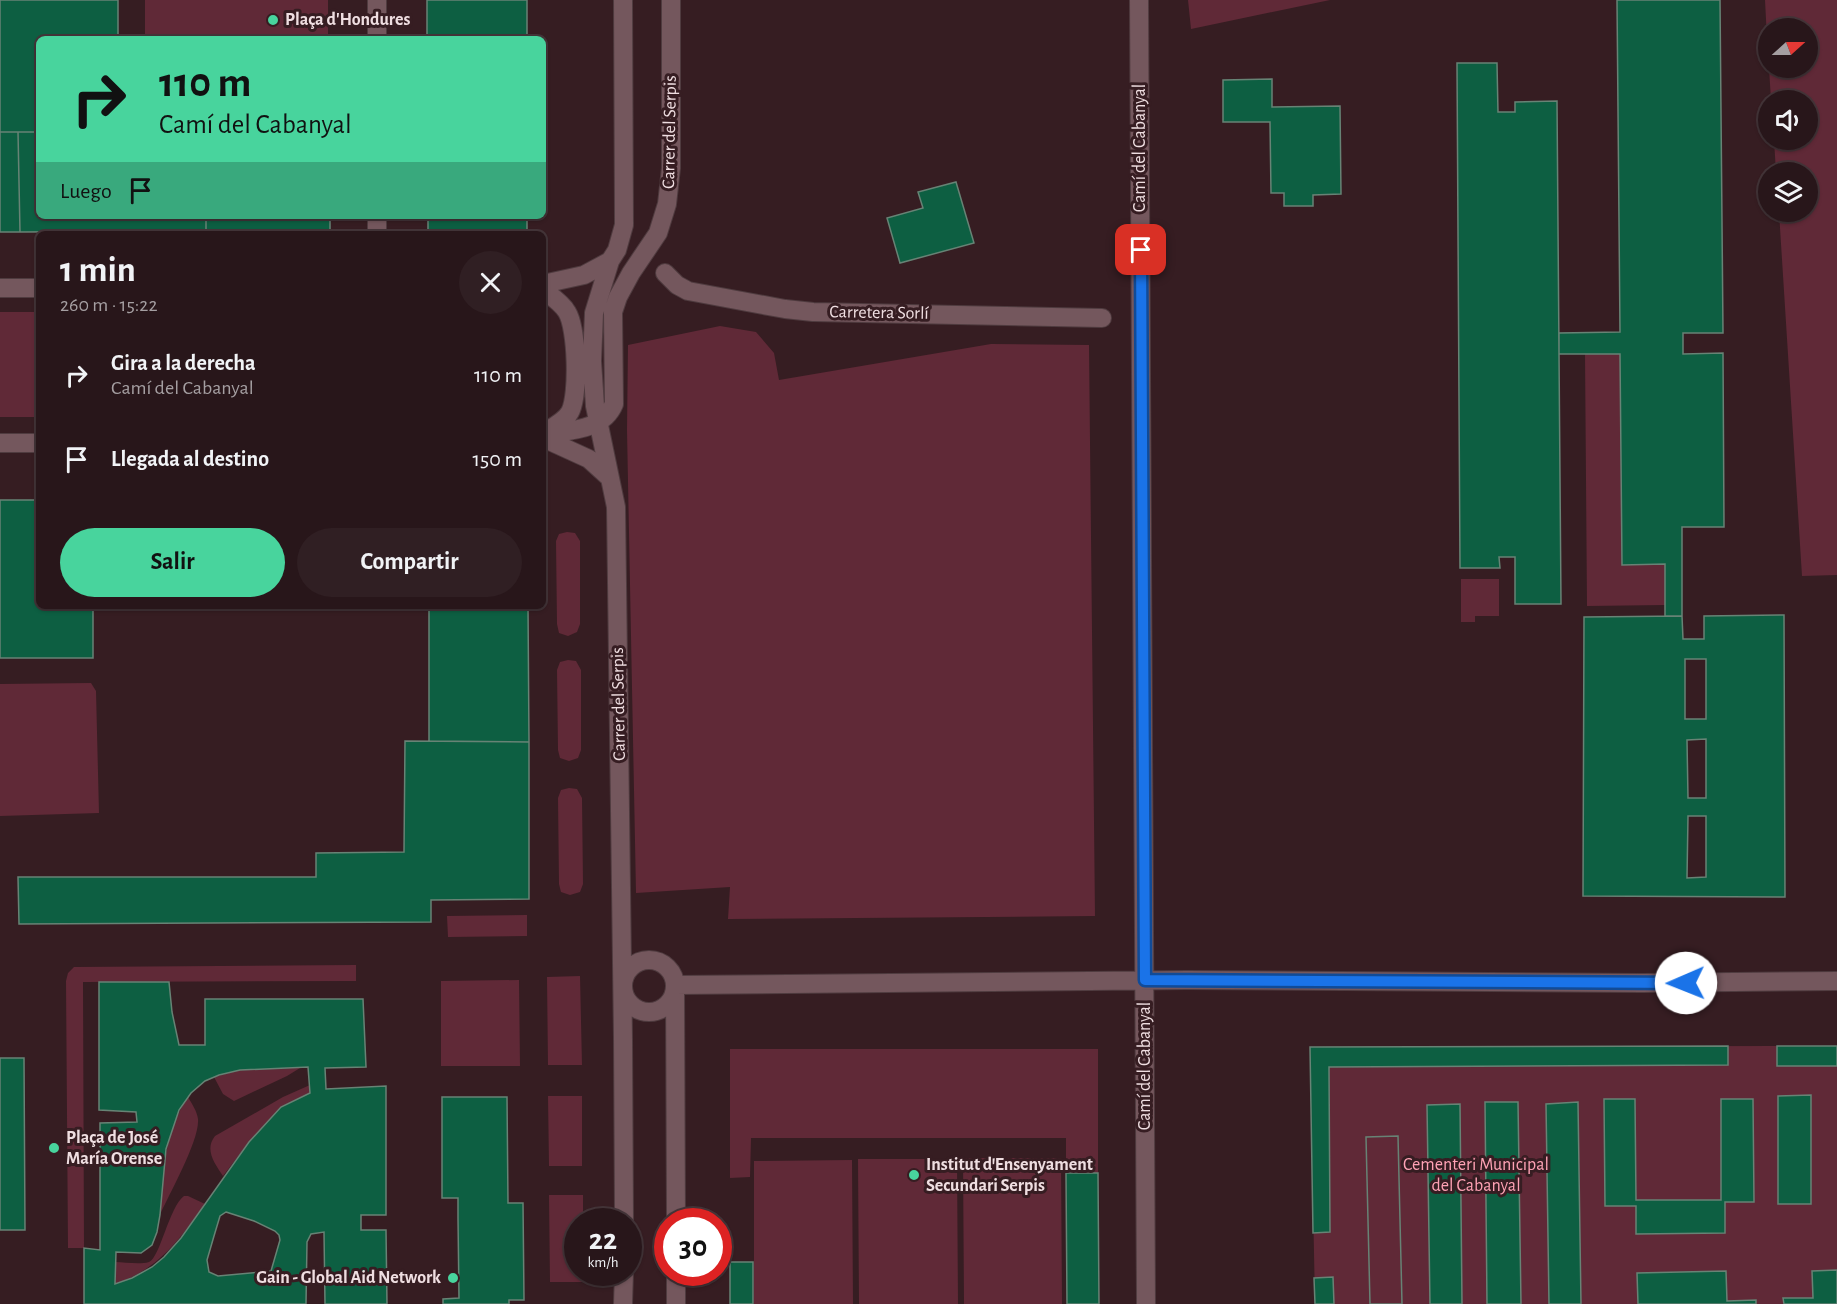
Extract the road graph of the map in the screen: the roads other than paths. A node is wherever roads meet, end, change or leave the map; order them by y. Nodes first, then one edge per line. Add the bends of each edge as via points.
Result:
1 (377, 0) edge
2 (623, 0) edge
3 (671, 0) edge
4 (1139, 0) edge
5 (377, 36) edge
6 (610, 261) junction
7 (665, 273) dead end
8 (546, 283) edge
9 (0, 288) edge
10 (36, 288) edge
11 (546, 293) edge
12 (1102, 318) dead end
13 (598, 424) junction
14 (546, 433) edge
15 (546, 434) edge
16 (546, 437) edge
17 (0, 443) edge
18 (36, 443) edge
19 (610, 478) junction
20 (1145, 980) junction
21 (1837, 981) edge
22 (623, 985) junction
23 (675, 985) junction
24 (624, 1208) edge
25 (676, 1208) edge
26 (624, 1286) edge
27 (676, 1286) edge
28 (624, 1304) edge
29 (676, 1304) edge
30 (1146, 1304) edge

1 - 5 street
2 - 6 street, Carrer del Serpis via 624,225
3 - 13 street, Carrer del Serpis via 671,168 667,204 658,233 618,297 613,312 614,404 610,414
4 - 20 street, Camí del Cabanyal
6 - 8 street via 584,275
6 - 13 street, Carrer del Serpis via 594,313 592,361
7 - 12 street, Carretera Sorlí via 688,291 804,311
9 - 10 street
11 - 14 street via 567,311 574,327 575,393 569,413
13 - 15 street
13 - 19 street, Carrer del Serpis
16 - 19 street via 589,459
17 - 18 street
19 - 22 street, Carrer del Serpis via 616,507
20 - 21 street
20 - 23 street
20 - 30 street, Camí del Cabanyal
22 - 23 street via 636,963 653,960 669,968
22 - 23 street via 624,994 634,1007 649,1012 665,1006
22 - 24 street, Carrer del Serpis
23 - 25 street
26 - 28 street
27 - 29 street

